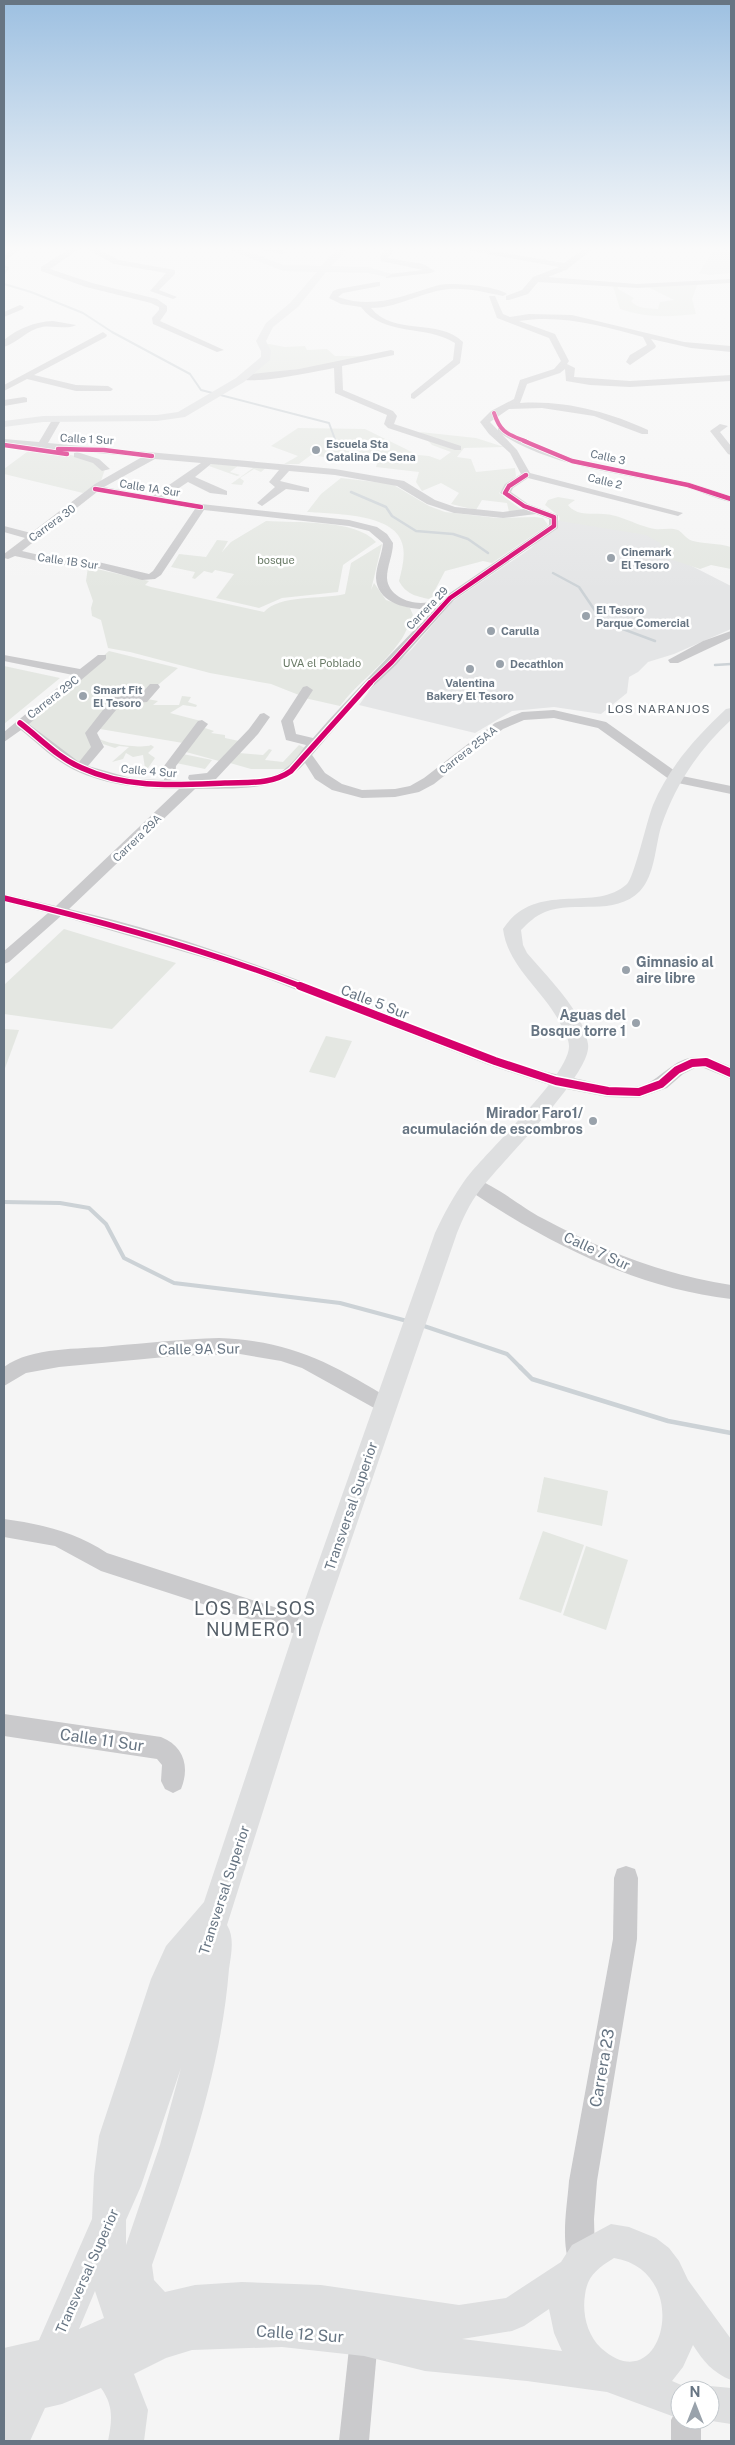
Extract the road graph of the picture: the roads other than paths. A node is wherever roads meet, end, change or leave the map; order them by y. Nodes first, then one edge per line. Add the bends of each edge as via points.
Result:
1 (50, 363) edge
2 (260, 363) edge
3 (350, 363) edge
4 (454, 363) edge
5 (563, 363) joint
6 (338, 366) junction
7 (26, 376) junction
8 (731, 378) edge
9 (242, 379) junction
10 (4, 388) edge
11 (108, 389) dead end
12 (414, 396) dead end
13 (520, 396) junction
14 (24, 400) dead end
15 (4, 403) edge
16 (533, 404) junction
17 (508, 406) junction
18 (496, 418) junction
19 (102, 419) junction
20 (55, 422) junction
21 (4, 425) edge
22 (723, 426) dead end
23 (645, 432) dead end
24 (4, 444) edge
25 (41, 447) junction
26 (458, 448) dead end
27 (96, 450) junction
28 (731, 452) edge
29 (131, 453) junction
30 (152, 456) junction
31 (89, 458) junction
32 (210, 460) junction
33 (137, 463) junction
34 (288, 466) junction
35 (105, 468) junction
36 (123, 470) junction
37 (526, 475) junction
38 (188, 478) junction
39 (97, 488) junction
40 (305, 490) dead end
41 (223, 492) dead end
42 (153, 500) junction
43 (731, 500) edge
44 (201, 507) junction
45 (536, 511) junction
46 (678, 513) dead end
47 (4, 529) edge
48 (33, 537) junction
49 (13, 552) junction
50 (4, 560) edge
51 (458, 592) junction
52 (731, 634) edge
53 (731, 646) edge
54 (102, 657) dead end
55 (4, 658) edge
56 (82, 673) junction
57 (154, 687) dead end
58 (307, 690) dead end
59 (731, 712) edge
60 (264, 717) dead end
61 (20, 723) junction
62 (202, 724) dead end
63 (4, 738) edge
64 (309, 749) junction
65 (650, 759) junction
66 (80, 768) junction
67 (684, 768) junction
68 (315, 769) junction
69 (291, 771) junction
70 (169, 777) junction
71 (155, 784) junction
72 (191, 785) junction
73 (729, 789) edge
74 (82, 890) junction
75 (4, 898) edge
76 (33, 904) junction
77 (60, 910) junction
78 (94, 919) junction
79 (4, 959) edge
80 (731, 1073) edge
81 (562, 1082) junction
82 (473, 1184) junction
83 (731, 1292) edge
84 (4, 1378) edge
85 (385, 1406) junction
86 (4, 1528) edge
87 (308, 1628) junction
88 (4, 1725) edge
89 (173, 1781) dead end
90 (626, 1878) dead end
91 (219, 1906) junction
92 (576, 2267) junction
93 (672, 2280) junction
94 (160, 2310) junction
95 (130, 2323) junction
96 (364, 2340) junction
97 (731, 2362) edge
98 (4, 2366) edge
99 (107, 2368) junction
100 (616, 2378) junction
101 (670, 2398) edge
102 (4, 2399) edge
103 (13, 2439) edge
104 (126, 2441) edge
105 (354, 2441) edge

1 - 7 street
2 - 9 main road
3 - 6 street
4 - 12 street
5 - 8 street via 571,368 570,378 630,385
5 - 13 street via 550,373 523,382
6 - 9 street
6 - 26 street via 338,391 390,413 391,426
7 - 10 street
7 - 11 street via 76,388
9 - 19 main road via 181,414 162,418
13 - 16 street
13 - 17 street
14 - 15 street
16 - 17 street
16 - 23 street via 606,416
17 - 18 street
18 - 37 street via 485,422 514,452
18 - 43 street, Calle 3 via 499,429 508,436 560,457 688,485
19 - 20 main road
19 - 21 main road via 43,419
20 - 21 main road
20 - 25 street
22 - 28 street via 715,431
24 - 25 street, Calle 1 Sur
24 - 31 street, Calle 1 Sur
25 - 27 street, Calle 1 Sur
27 - 29 street, Calle 1 Sur
27 - 31 street via 89,454
29 - 30 street, Calle 1 Sur
29 - 33 street via 137,458
30 - 32 street, Calle 1 Sur
30 - 33 street, Calle 1 Sur
31 - 35 street, Calle 1 Sur
32 - 34 street, Calle 1 Sur
32 - 38 street
33 - 36 street, Calle 1 Sur
34 - 40 street via 274,482 282,487 262,503 284,486
34 - 45 street, Calle 1 Sur via 395,481 431,502 454,510 503,515
35 - 36 street
35 - 39 street
36 - 39 street, Carrera 30
37 - 45 street, Carrera 29 via 509,486 505,493
37 - 46 street, Calle 2
38 - 41 street
38 - 42 street
39 - 42 street, Calle 1A Sur
39 - 48 street, Carrera 30
42 - 44 street, Calle 1A Sur
44 - 49 street, Calle 1B Sur via 157,573 151,576
44 - 51 street, Calle 1A Sur via 367,527 383,536 388,543 382,581 386,591 396,600 433,605
45 - 51 street, Carrera 29 via 554,517 554,526
47 - 48 street, Calle 1B Sur
48 - 49 street, Carrera 30
49 - 50 street, Carrera 30
51 - 64 street, Carrera 29
52 - 53 street via 674,660 685,661 710,650
54 - 56 street, Carrera 29C
55 - 56 street
56 - 61 street, Carrera 29C
57 - 66 street via 143,699 117,700 91,733 98,747
58 - 64 street via 287,721 290,737 307,740
59 - 67 main road, Transversal Superior via 702,740
60 - 70 street via 254,733 211,776
61 - 63 street, Carrera 29C
61 - 66 street, Calle 4 Sur
62 - 70 street via 170,766
64 - 68 street, Carrera 25AA
64 - 69 street, Carrera 29
65 - 67 street, Carrera 25AA
65 - 67 street
65 - 68 street, Carrera 25AA via 602,725 574,716 541,714 522,716 499,726 429,781 414,789 375,795 349,791 328,782
66 - 71 street, Calle 4 Sur via 116,779
67 - 73 street
67 - 81 main road, Transversal Superior via 662,803 640,877 634,887 608,899 538,908 527,912 512,930 514,945 561,1005 576,1038 577,1054
68 - 69 street
69 - 72 street, Calle 4 Sur via 281,778 269,780
70 - 71 street via 160,778
71 - 72 street, Calle 4 Sur
72 - 74 street, Carrera 29A
74 - 76 street
74 - 77 street, Carrera 29A
74 - 78 street via 86,908
75 - 76 street, Calle 5 Sur
76 - 77 street, Calle 5 Sur
77 - 78 street, Calle 5 Sur
77 - 79 street, Carrera 29A
78 - 81 street, Calle 5 Sur via 248,966 495,1061
80 - 81 street, Calle 5 Sur via 706,1062 692,1063 677,1070 661,1084 639,1092 608,1091
81 - 82 main road, Transversal Superior
82 - 83 street, Calle 7 Sur via 518,1213 613,1260 686,1286
82 - 85 main road, Transversal Superior via 455,1212
84 - 85 street, Calle 9A Sur via 12,1370 26,1365 65,1358 192,1347 237,1347 304,1359
85 - 87 main road, Transversal Superior
86 - 87 street via 51,1534 77,1544 101,1561
87 - 91 main road, Transversal Superior
88 - 89 street, Calle 11 Sur via 161,1748 174,1761
90 - 92 street, Carrera 23 via 625,1939 583,2181
91 - 94 main road via 214,1989 193,2085 135,2265 141,2295
91 - 95 main road via 177,1958 166,1979 116,2136 110,2175 108,2276 117,2307
91 - 103 main road, Transversal Superior via 124,2186
92 - 93 main road via 594,2247 611,2241 628,2242 660,2262
92 - 94 main road via 512,2314 460,2322 321,2302 285,2300 204,2301
92 - 100 main road via 566,2307 574,2340 583,2355
93 - 97 main road via 715,2348
93 - 100 main road via 680,2321 677,2341 669,2358 657,2371 642,2379
94 - 95 main road
95 - 98 main road via 79,2347
96 - 99 main road, Calle 12 Sur via 282,2330 192,2334 161,2342
96 - 100 main road, Calle 12 Sur via 426,2353 527,2363
96 - 105 street
99 - 102 main road, Calle 12 Sur via 62,2386
99 - 104 main road via 121,2383 129,2400
100 - 101 main road, Calle 12 Sur

